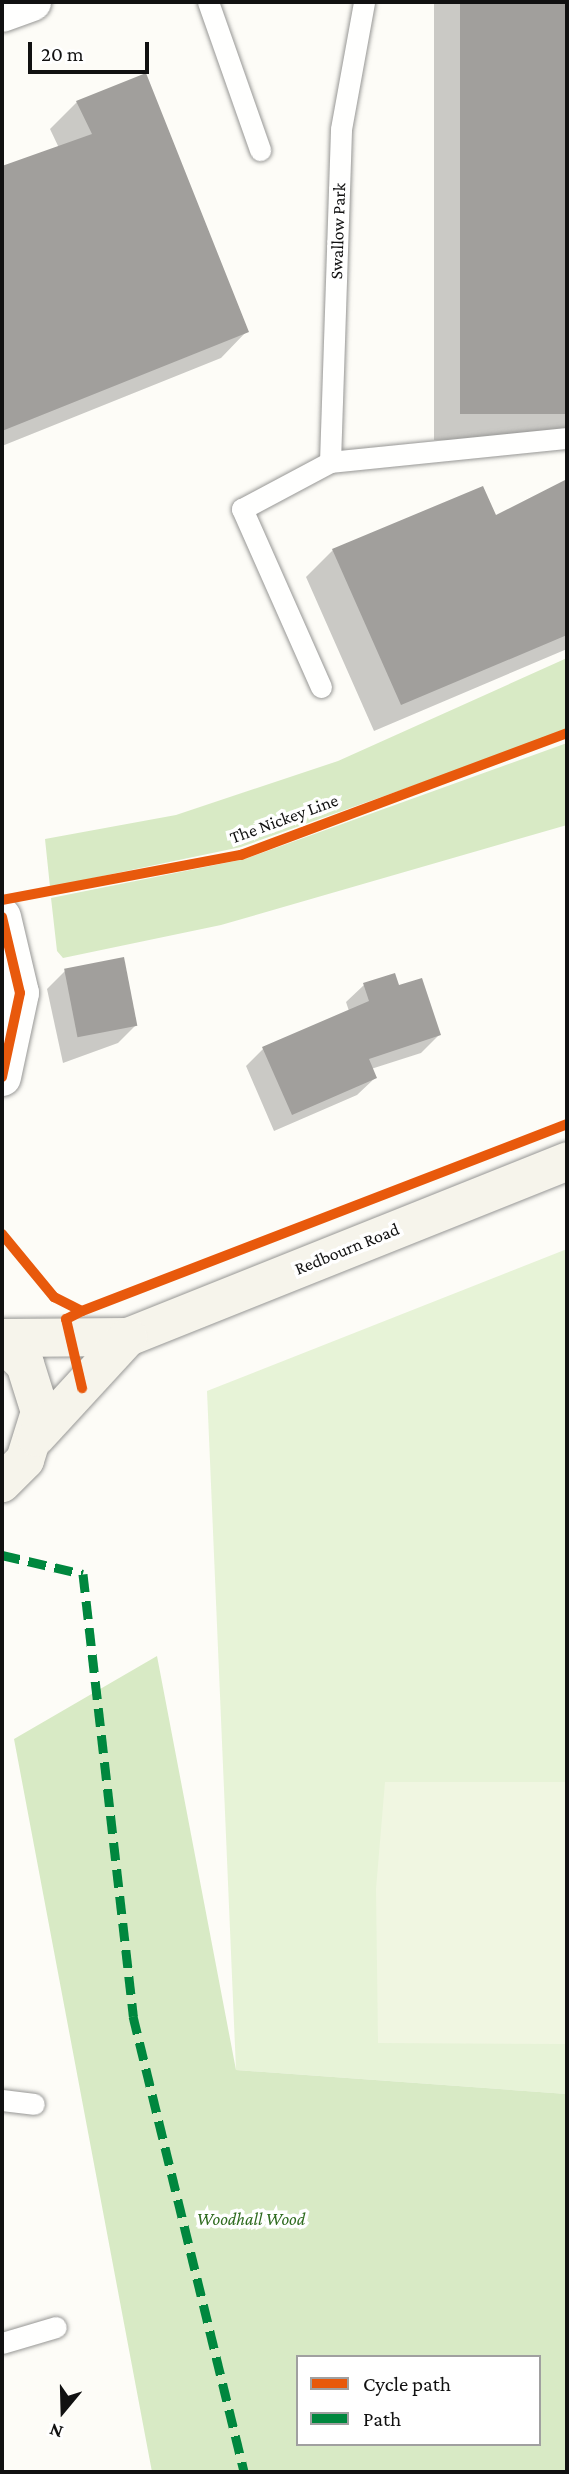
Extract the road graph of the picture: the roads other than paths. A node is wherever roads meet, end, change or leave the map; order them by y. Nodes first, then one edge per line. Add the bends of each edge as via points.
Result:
1 (32, 2) edge
2 (208, 2) edge
3 (364, 2) edge
4 (2, 13) edge
5 (260, 150) dead end
6 (567, 438) edge
7 (330, 462) junction
8 (321, 687) dead end
9 (2, 917) edge
10 (2, 1077) edge
11 (567, 1161) edge
12 (128, 1337) junction
13 (2, 1340) edge
14 (36, 1437) junction
15 (2, 1483) edge
16 (2, 2100) edge
17 (34, 2104) dead end
18 (56, 2327) dead end
19 (2, 2343) edge

1 - 4 street
2 - 5 lane
3 - 7 lane, Swallow Park via 341,129
6 - 7 lane
7 - 8 lane via 242,509
9 - 10 street via 20,993
11 - 12 main road, Redbourn Road
12 - 13 main road, Redbourn Road
12 - 14 main road, Redbourn Road
13 - 14 main road via 25,1364 36,1387
14 - 15 main road, Redbourn Road via 25,1460
16 - 17 lane
18 - 19 lane

